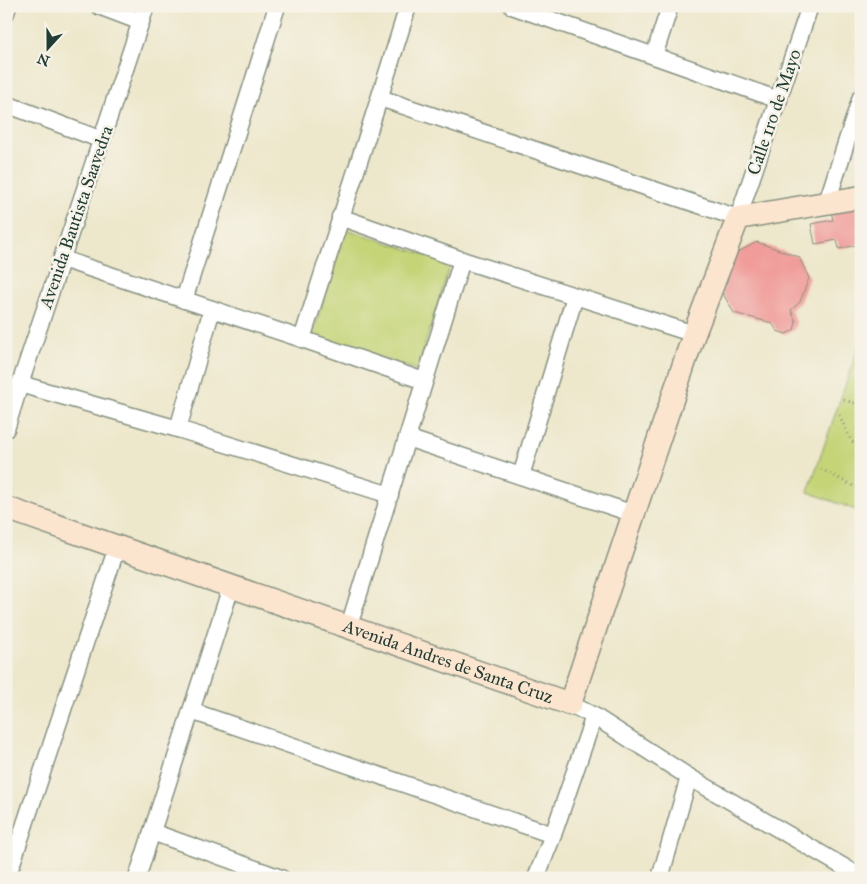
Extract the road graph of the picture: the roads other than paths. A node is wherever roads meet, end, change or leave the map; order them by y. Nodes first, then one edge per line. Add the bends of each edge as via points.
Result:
1 (8, 6) edge
2 (99, 6) edge
3 (277, 6) edge
4 (408, 6) edge
5 (512, 6) edge
6 (670, 6) edge
7 (810, 6) edge
8 (6, 13) edge
9 (143, 14) edge
10 (654, 56) junction
11 (861, 97) edge
12 (380, 98) junction
13 (779, 100) junction
14 (6, 104) edge
15 (102, 140) junction
16 (861, 196) edge
17 (827, 202) junction
18 (340, 217) junction
19 (738, 218) junction
20 (62, 259) junction
21 (462, 260) junction
22 (576, 296) junction
23 (184, 300) junction
24 (212, 309) junction
25 (694, 334) junction
26 (302, 339) junction
27 (424, 381) junction
28 (20, 384) junction
29 (6, 429) edge
30 (178, 429) junction
31 (407, 438) junction
32 (521, 476) junction
33 (390, 494) junction
34 (6, 508) edge
35 (634, 514) junction
36 (117, 547) junction
37 (232, 587) junction
38 (349, 626) junction
39 (570, 704) junction
40 (192, 711) junction
41 (594, 716) junction
42 (689, 777) junction
43 (152, 832) junction
44 (553, 835) junction
45 (277, 877) edge
46 (861, 877) edge
47 (8, 878) edge
48 (137, 878) edge
49 (536, 878) edge
50 (660, 878) edge

1 - 8 street
2 - 9 street
3 - 23 street
4 - 12 street
5 - 10 street
6 - 10 street
7 - 13 street, Calle 1ro de Mayo
9 - 15 street, Avenida Bautista Saavedra
10 - 13 street
11 - 17 street
12 - 18 street
12 - 19 street
13 - 19 street, Calle 1ro de Mayo
14 - 15 street
15 - 20 street, Avenida Bautista Saavedra
16 - 17 street
17 - 19 street
18 - 21 street
18 - 26 street
19 - 25 street
20 - 23 street
20 - 28 street, Avenida Bautista Saavedra
21 - 22 street
21 - 27 street
22 - 25 street
22 - 32 street
23 - 24 street
24 - 26 street
24 - 30 street
25 - 35 street
26 - 27 street
27 - 31 street
28 - 29 street, Avenida Bautista Saavedra
28 - 30 street
30 - 33 street
31 - 32 street
31 - 33 street
32 - 35 street
33 - 38 street
34 - 36 street, Avenida Andres de Santa Cruz
35 - 39 street
36 - 37 street, Avenida Andres de Santa Cruz
36 - 47 street
37 - 38 street, Avenida Andres de Santa Cruz
37 - 40 street
38 - 39 street, Avenida Andres de Santa Cruz
39 - 41 street, Avenida Andres de Santa Cruz
40 - 43 street
40 - 44 street
41 - 42 street, Avenida Andres de Santa Cruz
41 - 44 street
42 - 46 street, Avenida Andres de Santa Cruz
42 - 50 street
43 - 45 street
43 - 48 street
44 - 49 street

